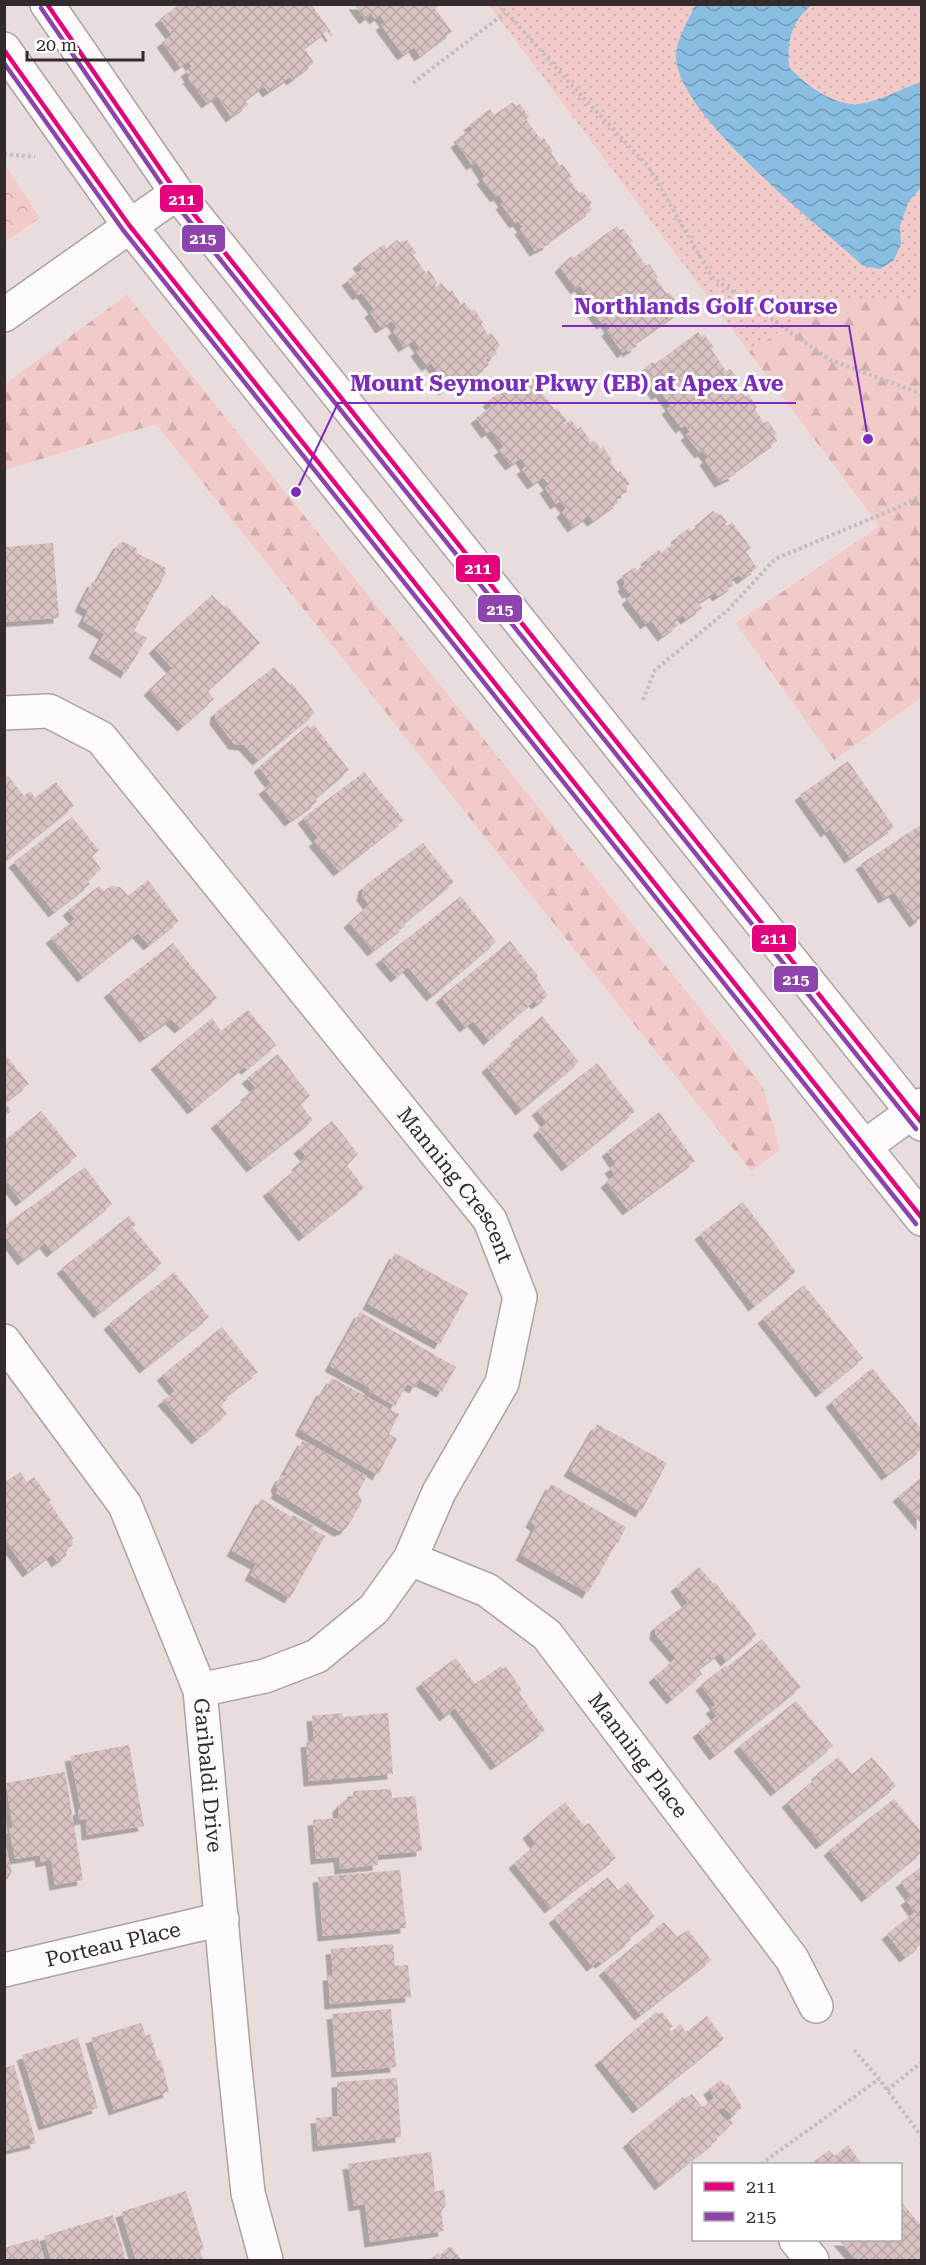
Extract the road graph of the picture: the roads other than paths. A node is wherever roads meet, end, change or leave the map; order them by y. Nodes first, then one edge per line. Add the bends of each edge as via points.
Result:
1 (47, 4) edge
2 (4, 50) edge
3 (177, 192) junction
4 (129, 225) junction
5 (4, 315) edge
6 (4, 713) edge
7 (918, 1114) edge
8 (864, 1147) junction
9 (921, 1219) edge
10 (10, 1360) edge
11 (410, 1559) junction
12 (200, 1690) junction
13 (222, 1919) junction
14 (4, 1970) edge
15 (816, 2006) dead end
16 (797, 2241) edge
17 (266, 2260) edge
18 (812, 2260) edge

1 - 3 street
2 - 4 street
3 - 4 street
3 - 7 street
4 - 5 street
4 - 8 street
6 - 11 street, Manning Crescent via 49,711 101,738 490,1220 520,1298 502,1383 439,1492
7 - 8 street
8 - 9 street
10 - 12 street, Garibaldi Drive via 124,1505
11 - 12 street, Manning Crescent via 374,1609 317,1656 265,1676
11 - 15 street, Manning Place via 487,1590 548,1635 792,1959
12 - 13 street, Garibaldi Drive
13 - 14 street, Porteau Place
13 - 17 street, Garibaldi Drive via 248,2193
16 - 18 street

